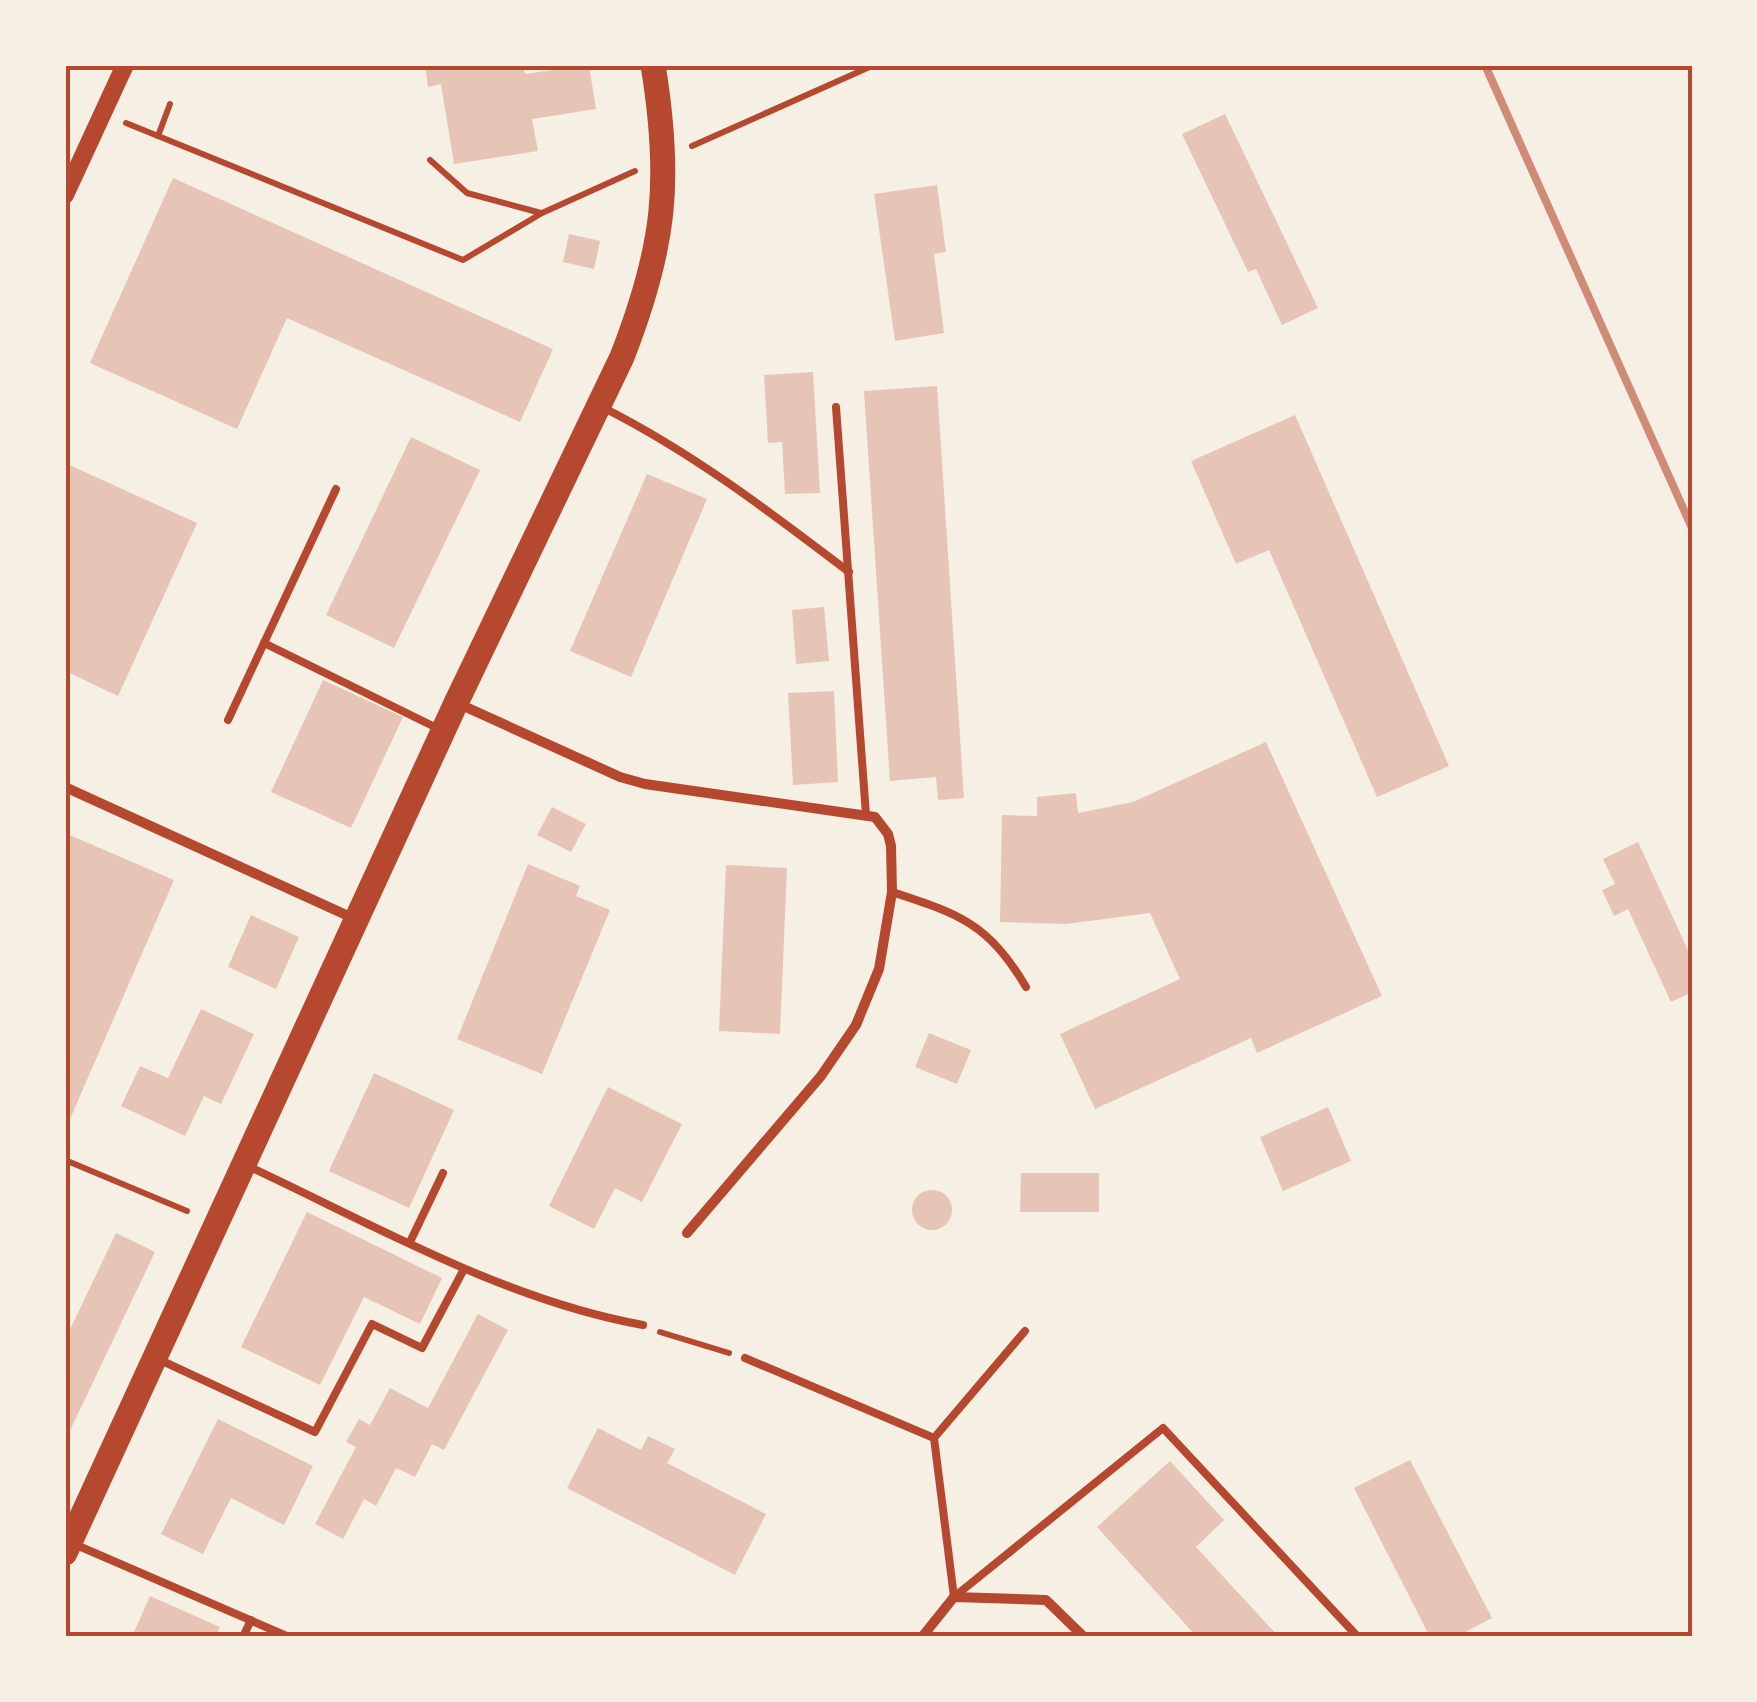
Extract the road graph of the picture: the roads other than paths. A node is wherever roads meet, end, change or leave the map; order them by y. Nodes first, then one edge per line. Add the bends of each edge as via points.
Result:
1 (126, 65) edge
2 (653, 65) edge
3 (65, 195) edge
4 (600, 406) junction
5 (836, 407) dead end
6 (336, 490) dead end
7 (849, 572) junction
8 (264, 643) junction
9 (456, 702) junction
10 (228, 720) dead end
11 (444, 730) junction
12 (65, 787) edge
13 (866, 815) junction
14 (892, 892) junction
15 (356, 920) junction
16 (1026, 987) dead end
17 (246, 1165) junction
18 (444, 1172) dead end
19 (687, 1232) dead end
20 (410, 1242) junction
21 (464, 1268) junction
22 (643, 1324) road end
23 (1026, 1331) dead end
24 (155, 1358) junction
25 (744, 1358) road end
26 (934, 1438) junction
27 (67, 1546) edge
28 (954, 1597) junction
29 (250, 1620) junction
30 (243, 1637) edge
31 (289, 1637) edge
32 (922, 1637) edge
33 (1084, 1637) edge
34 (1358, 1637) edge

1 - 3 street
2 - 4 main road via 663,123 664,211 643,305
4 - 7 lane via 710,468
4 - 9 main road
5 - 7 lane
6 - 8 lane
7 - 13 lane
8 - 10 lane
8 - 11 lane
9 - 11 main road
9 - 13 street via 645,784
11 - 15 main road
12 - 15 street
13 - 14 street via 875,816 888,834
14 - 16 lane via 968,920 1005,954
14 - 19 street via 879,969 856,1025 821,1076
15 - 17 main road
17 - 20 lane
17 - 24 main road
18 - 20 lane
20 - 21 lane
21 - 22 lane via 569,1308
21 - 24 lane via 422,1348 372,1324 315,1432
23 - 26 lane
24 - 27 main road
25 - 26 lane
26 - 28 lane
27 - 29 lane
28 - 32 street
28 - 33 street via 1046,1600
28 - 34 lane via 1163,1428
29 - 30 lane
29 - 31 lane

